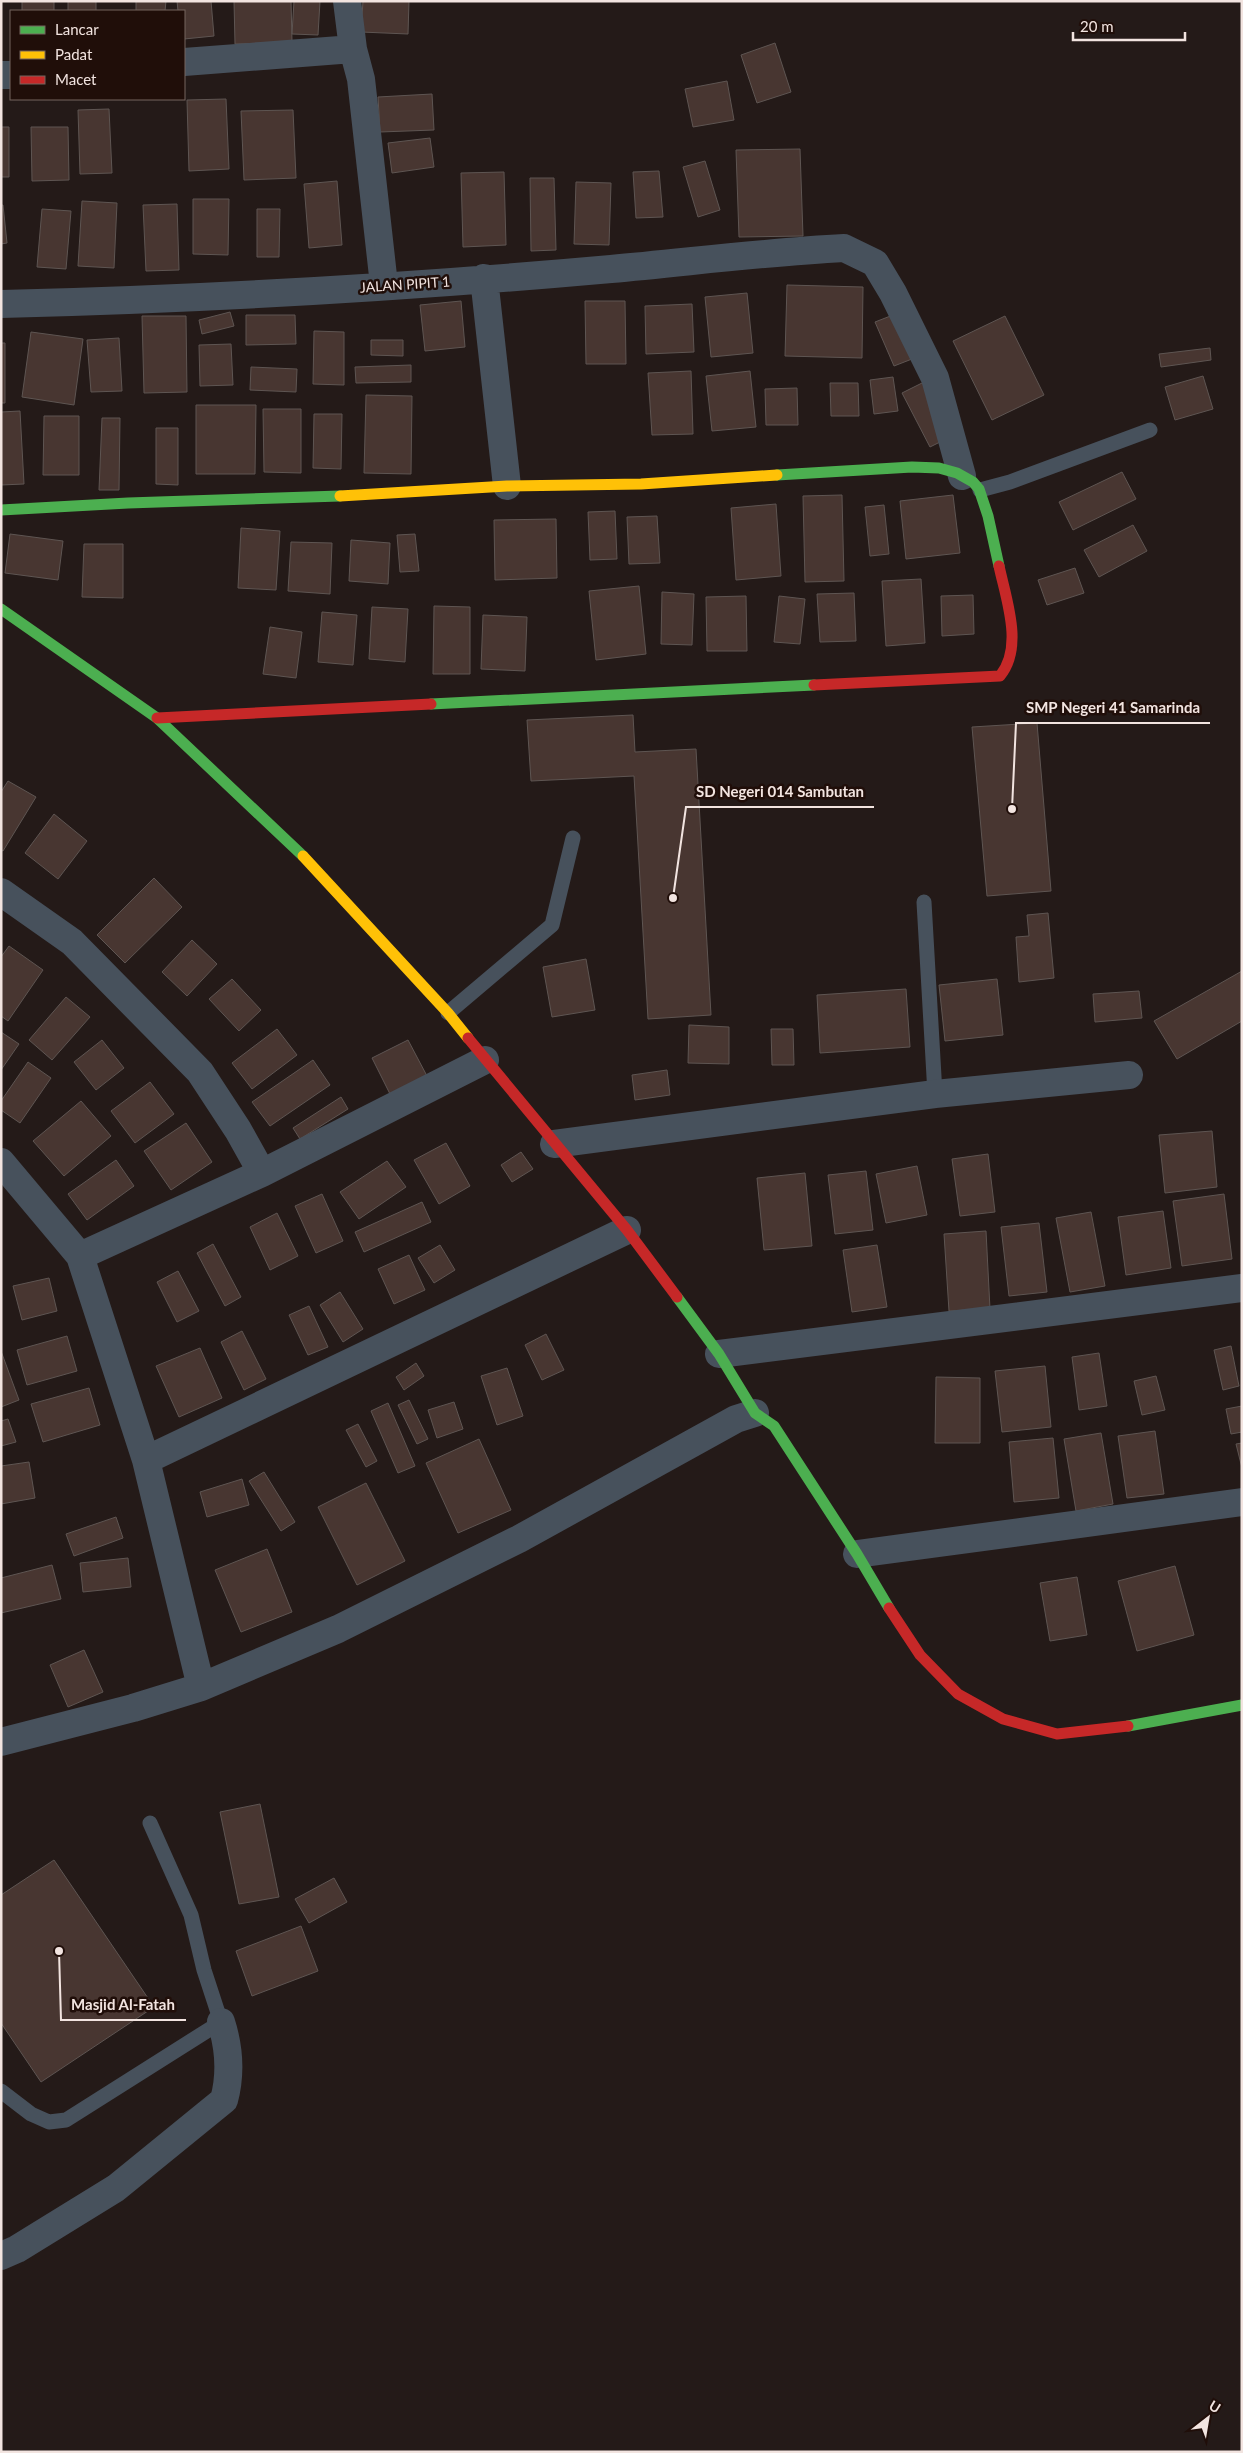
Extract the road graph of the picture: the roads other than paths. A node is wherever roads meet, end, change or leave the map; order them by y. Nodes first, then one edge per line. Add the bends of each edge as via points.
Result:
1 (347, 1) edge
2 (353, 49) junction
3 (185, 62) edge
4 (484, 278) junction
5 (384, 286) junction
6 (1, 304) edge
7 (1150, 430) dead end
8 (971, 483) junction
9 (507, 486) junction
10 (1, 510) edge
11 (1, 609) edge
12 (157, 718) junction
13 (573, 838) dead end
14 (1, 892) edge
15 (924, 902) dead end
16 (448, 1013) junction
17 (485, 1060) junction
18 (1128, 1075) dead end
19 (935, 1094) junction
20 (554, 1144) junction
21 (1, 1162) edge
22 (262, 1173) junction
23 (627, 1230) junction
24 (80, 1256) junction
25 (1242, 1288) edge
26 (719, 1354) junction
27 (755, 1412) junction
28 (146, 1460) junction
29 (1242, 1502) edge
30 (857, 1554) junction
31 (201, 1687) junction
32 (1242, 1705) edge
33 (1, 1742) edge
34 (150, 1823) dead end
35 (221, 2022) junction
36 (1, 2090) edge
37 (1, 2256) edge

1 - 2 street
2 - 3 street
2 - 5 street via 361,79
4 - 5 street, JALAN PIPIT 1
4 - 8 street, JALAN PIPIT 1 via 844,248 876,263 893,293 935,378
4 - 9 street
5 - 6 street, JALAN PIPIT 1
7 - 8 lane via 1010,482
8 - 9 street via 941,468 912,467 641,484
8 - 12 street via 995,548 1012,643 1007,667 1000,676
9 - 10 street via 299,499
11 - 12 street
12 - 16 street via 312,865
13 - 16 lane via 552,925
14 - 22 street via 72,942 200,1072
15 - 19 lane
16 - 17 street
17 - 20 street
17 - 22 street
18 - 19 street
19 - 20 street
20 - 23 street
21 - 24 street
22 - 24 street
23 - 26 street
23 - 28 street
24 - 28 street
25 - 26 street
26 - 27 street
27 - 30 street via 774,1426
27 - 31 street via 736,1419 519,1538 338,1629
28 - 31 street
29 - 30 street
30 - 32 street via 920,1655 958,1694 1003,1719 1057,1734 1111,1729
31 - 33 street
34 - 35 lane via 191,1915
35 - 36 lane via 66,2120 49,2122 31,2114
35 - 37 street via 227,2043 228,2086 224,2100 116,2188

